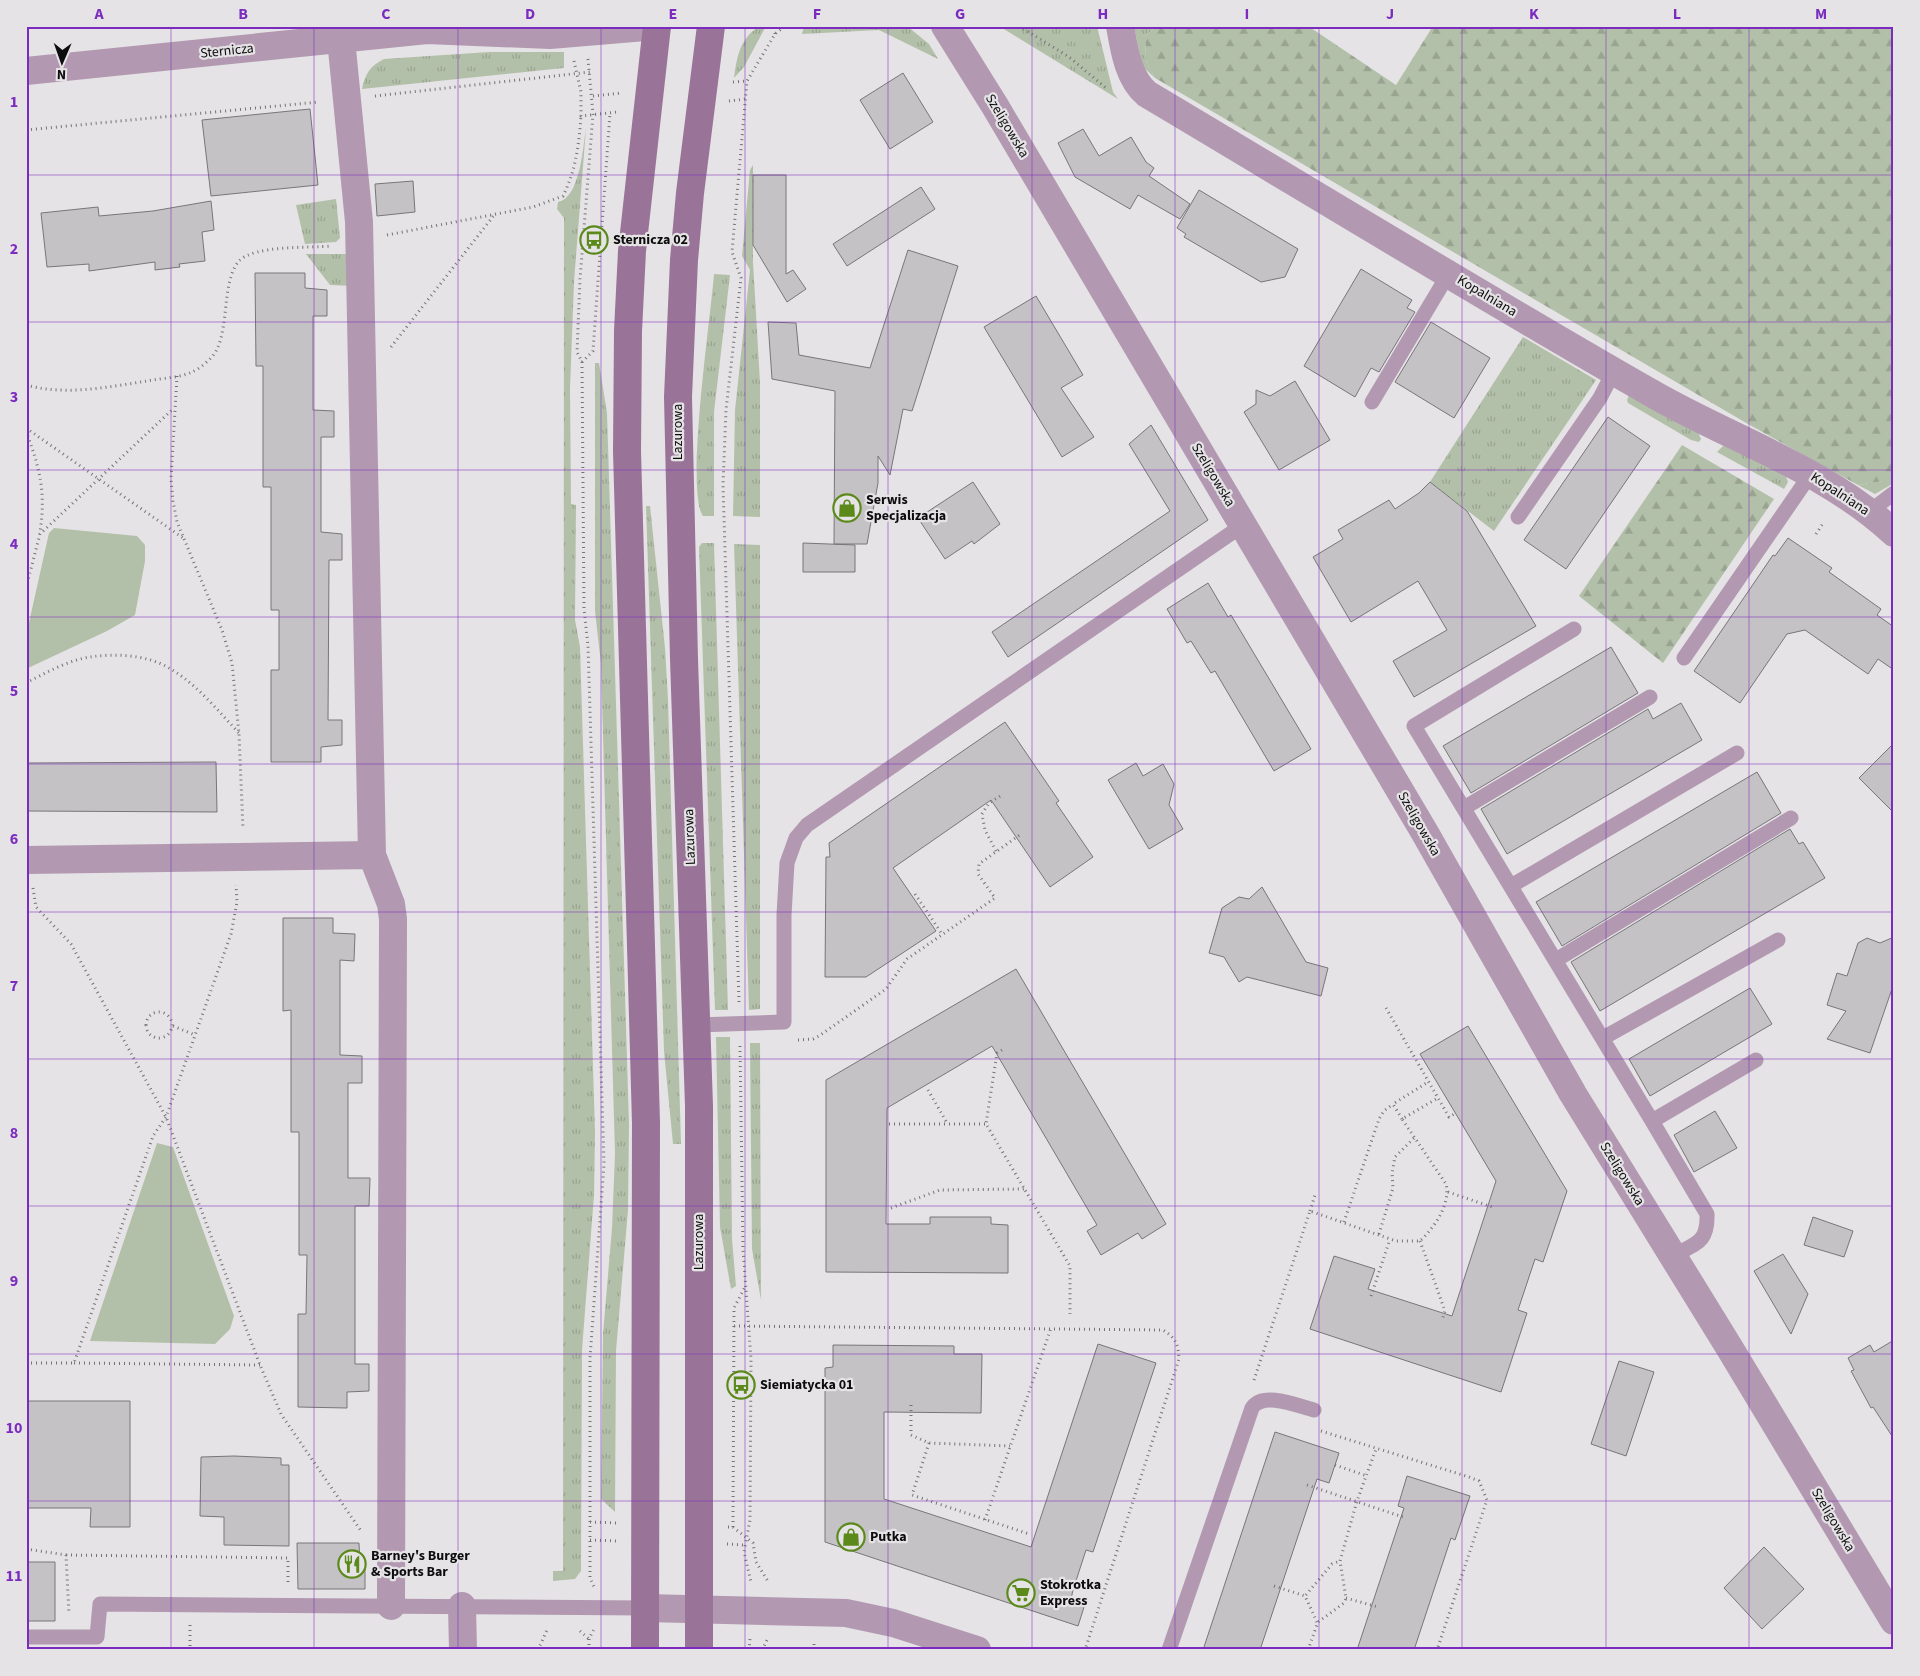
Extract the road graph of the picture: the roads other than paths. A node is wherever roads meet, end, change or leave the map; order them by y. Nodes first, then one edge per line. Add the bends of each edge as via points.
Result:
1 (657, 26) edge
2 (711, 26) edge
3 (945, 26) edge
4 (1120, 26) edge
5 (435, 28) edge
6 (341, 33) edge
7 (26, 70) edge
8 (1449, 273) junction
9 (1614, 371) junction
10 (1372, 402) dead end
11 (1810, 475) junction
12 (1894, 493) edge
13 (1869, 512) junction
14 (1518, 517) dead end
15 (1243, 525) junction
16 (1894, 532) edge
17 (1574, 629) dead end
18 (1684, 658) dead end
19 (1650, 698) dead end
20 (1737, 753) dead end
21 (1464, 808) junction
22 (1791, 818) dead end
23 (372, 855) junction
24 (30, 860) edge
25 (1511, 886) junction
26 (1778, 940) dead end
27 (1556, 960) junction
28 (697, 1025) junction
29 (1603, 1038) junction
30 (1756, 1060) dead end
31 (1652, 1121) junction
32 (1673, 1256) junction
33 (1314, 1410) dead end
34 (391, 1606) junction
35 (462, 1606) junction
36 (646, 1608) junction
37 (699, 1609) junction
38 (1894, 1621) edge
39 (26, 1637) edge
40 (462, 1650) edge
41 (645, 1650) edge
42 (699, 1650) edge
43 (977, 1650) edge
44 (1170, 1650) edge

1 - 5 street, Sternicza via 550,35
1 - 36 main road via 632,251 627,375 628,556 646,1123
2 - 28 main road, Lazurowa via 690,192 678,397
3 - 15 street, Szeligowska
4 - 8 street, Kopalniana via 1132,74 1147,94
5 - 6 street, Sternicza
6 - 7 street, Sternicza
6 - 23 street via 359,231
8 - 9 street, Kopalniana
8 - 10 lane
9 - 11 street, Kopalniana via 1683,411
9 - 14 lane via 1600,398
11 - 13 street, Kopalniana
11 - 18 lane
12 - 13 lane
13 - 16 street, Kopalniana
15 - 28 lane via 807,825 796,838 787,863 784,1022
15 - 32 street, Szeligowska via 1425,833 1573,1094
17 - 21 lane via 1414,726
19 - 21 lane
20 - 25 lane
21 - 25 lane
22 - 27 lane
23 - 24 street
23 - 34 street via 391,904 393,919
25 - 27 lane
26 - 29 lane
27 - 29 lane
28 - 37 main road, Lazurowa
29 - 31 lane
30 - 31 lane
31 - 32 lane via 1707,1214 1708,1229 1704,1239
32 - 38 street, Szeligowska
33 - 44 lane via 1279,1400 1262,1401 1252,1408
34 - 35 lane
34 - 39 lane via 100,1604 97,1638
35 - 36 lane
35 - 40 street
36 - 37 street
36 - 41 main road
37 - 42 main road, Lazurowa
37 - 43 street via 846,1613 893,1622

